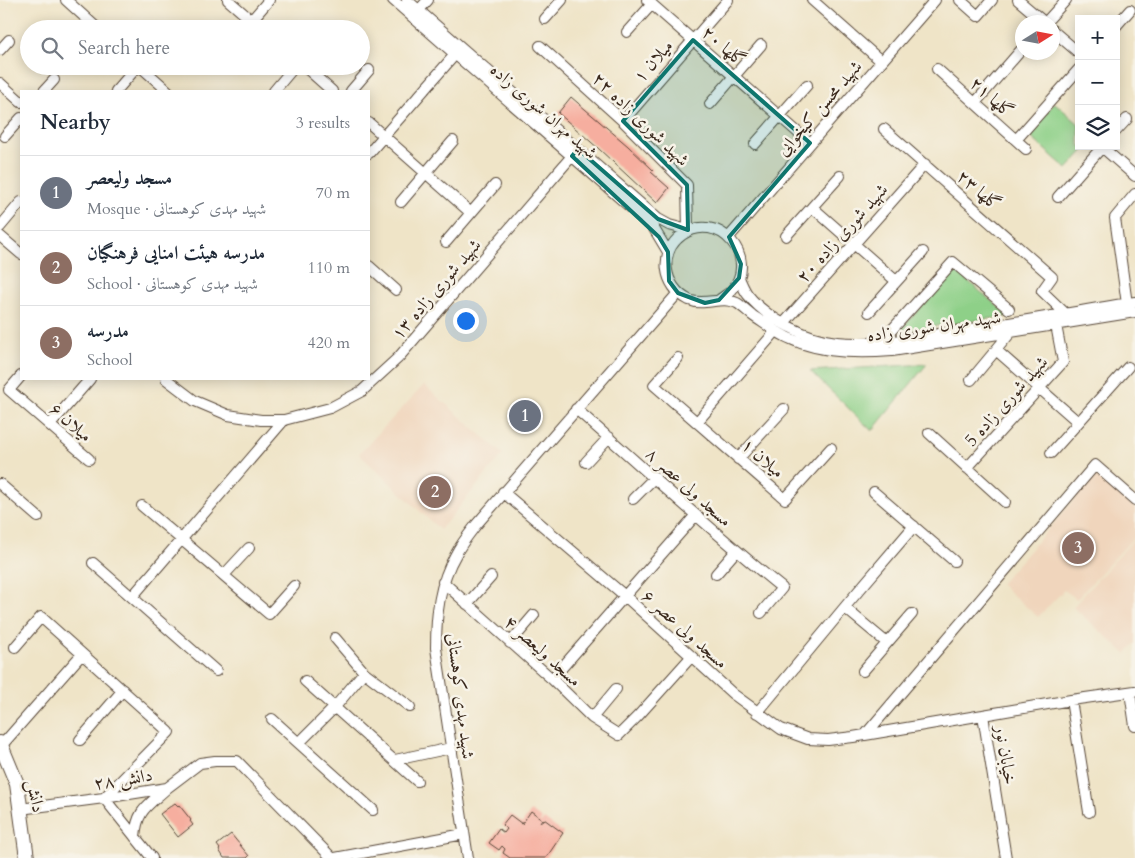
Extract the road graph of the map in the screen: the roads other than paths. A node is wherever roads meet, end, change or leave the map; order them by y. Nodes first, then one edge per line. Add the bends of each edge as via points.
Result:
1 (66, 0) edge
2 (228, 0) edge
3 (269, 0) edge
4 (393, 0) edge
5 (407, 0) edge
6 (428, 0) edge
7 (562, 0) edge
8 (728, 0) edge
9 (812, 0) edge
10 (935, 0) edge
11 (960, 0) edge
12 (992, 0) edge
13 (1018, 0) edge
14 (1066, 0) edge
15 (649, 2) edge
16 (419, 10) junction
17 (1130, 10) dead end
18 (1036, 15) edge
19 (1052, 15) edge
20 (545, 19) dead end
21 (88, 20) edge
22 (251, 20) joint
23 (1120, 21) edge
24 (627, 32) dead end
25 (1060, 37) edge
26 (9, 40) dead end
27 (693, 40) junction
28 (762, 45) dead end
29 (540, 46) dead end
30 (0, 50) edge
31 (1075, 50) edge
32 (458, 51) junction
33 (1015, 57) edge
34 (881, 61) junction
35 (937, 69) dead end
36 (1075, 74) edge
37 (131, 75) edge
38 (149, 75) edge
39 (287, 75) edge
40 (314, 75) edge
41 (365, 75) edge
42 (734, 76) junction
43 (54, 80) dead end
44 (0, 83) edge
45 (807, 85) dead end
46 (45, 90) edge
47 (117, 90) edge
48 (167, 90) edge
49 (275, 90) edge
50 (331, 90) edge
51 (352, 90) edge
52 (20, 101) edge
53 (975, 103) junction
54 (710, 104) dead end
55 (780, 116) junction
56 (20, 119) edge
57 (1127, 119) dead end
58 (623, 120) junction
59 (370, 124) edge
60 (1120, 127) edge
61 (884, 129) dead end
62 (5, 136) dead end
63 (383, 136) junction
64 (1016, 140) junction
65 (453, 141) dead end
66 (810, 143) junction
67 (755, 144) dead end
68 (1026, 149) dead end
69 (1099, 150) edge
70 (1105, 150) edge
71 (370, 152) edge
72 (575, 153) junction
73 (924, 164) junction
74 (426, 173) junction
75 (840, 176) dead end
76 (1135, 176) edge
77 (495, 185) dead end
78 (1135, 194) edge
79 (1058, 197) dead end
80 (401, 202) dead end
81 (20, 203) edge
82 (812, 207) junction
83 (471, 213) junction
84 (0, 227) edge
85 (688, 230) junction
86 (0, 236) edge
87 (786, 236) dead end
88 (729, 237) junction
89 (446, 242) dead end
90 (854, 244) junction
91 (668, 252) junction
92 (923, 252) dead end
93 (20, 253) edge
94 (370, 267) edge
95 (739, 278) junction
96 (896, 281) junction
97 (396, 290) dead end
98 (678, 293) junction
99 (719, 300) junction
100 (1131, 303) edge
101 (1009, 309) dead end
102 (869, 312) dead end
103 (1135, 312) edge
104 (1067, 315) junction
105 (784, 323) junction
106 (1056, 325) junction
107 (776, 331) junction
108 (1011, 332) junction
109 (880, 343) junction
110 (996, 350) junction
111 (678, 358) dead end
112 (1128, 367) dead end
113 (20, 377) edge
114 (89, 380) edge
115 (169, 380) edge
116 (971, 380) dead end
117 (1040, 388) junction
118 (576, 409) junction
119 (784, 409) dead end
120 (284, 420) junction
121 (697, 422) junction
122 (1078, 422) junction
123 (50, 425) junction
124 (929, 433) dead end
125 (609, 437) junction
126 (831, 448) dead end
127 (1051, 453) dead end
128 (738, 458) junction
129 (89, 459) dead end
130 (586, 462) dead end
131 (967, 468) junction
132 (655, 477) junction
133 (0, 484) edge
134 (503, 492) junction
135 (874, 492) dead end
136 (633, 499) dead end
137 (1135, 500) edge
138 (1005, 502) dead end
139 (142, 506) dead end
140 (695, 516) junction
141 (38, 517) dead end
142 (914, 526) junction
143 (182, 539) junction
144 (249, 548) dead end
145 (736, 551) junction
146 (954, 561) dead end
147 (93, 563) dead end
148 (716, 574) dead end
149 (224, 575) junction
150 (491, 577) dead end
151 (443, 582) junction
152 (294, 586) dead end
153 (625, 596) junction
154 (132, 597) junction
155 (467, 604) junction
156 (845, 608) junction
157 (761, 613) dead end
158 (912, 614) dead end
159 (534, 615) dead end
160 (335, 638) dead end
161 (510, 642) junction
162 (887, 643) junction
163 (15, 646) dead end
164 (82, 654) junction
165 (690, 657) junction
166 (216, 671) dead end
167 (863, 671) dead end
168 (364, 672) junction
169 (552, 679) junction
170 (305, 681) dead end
171 (616, 689) dead end
172 (123, 690) junction
173 (1132, 691) edge
174 (1071, 700) junction
175 (335, 707) junction
176 (410, 707) dead end
177 (757, 713) junction
178 (983, 715) junction
179 (272, 718) dead end
180 (592, 718) junction
181 (1135, 726) edge
182 (866, 734) junction
183 (80, 740) dead end
184 (299, 743) junction
185 (1, 744) edge
186 (451, 748) junction
187 (395, 760) junction
188 (417, 781) dead end
189 (167, 788) junction
190 (104, 798) junction
191 (20, 808) junction
192 (373, 810) dead end
193 (1089, 812) dead end
194 (464, 834) junction
195 (135, 837) junction
196 (147, 856) edge
197 (27, 858) edge
198 (334, 858) edge
199 (468, 858) edge
200 (1006, 858) edge

1 - 21 street
2 - 22 street
3 - 22 street
4 - 32 street, شهید مهران شوری زاده
5 - 16 street, شهید مهران شوری زاده
6 - 16 street
7 - 20 street
8 - 27 street, میلان ۱
9 - 34 street
10 - 34 street, شهید محسن کیخوایی
11 - 12 street via 978,16
13 - 18 street
14 - 19 street
15 - 24 street
15 - 27 street, گلها ۲۰
16 - 32 street, شهید مهران شوری زاده
17 - 23 street
25 - 31 street
26 - 30 street
27 - 42 street, گلها ۲۰
27 - 58 street, میلان ۱
28 - 42 street
29 - 58 street, شهید شوری زاده ۲۲
32 - 63 street
32 - 72 street, شهید مهران شوری زاده
33 - 53 street
34 - 66 street, شهید محسن کیخوایی
35 - 53 street, گلها ۲۱
36 - 64 street
37 - 47 street
38 - 48 street
39 - 49 street
40 - 50 street
41 - 51 street
42 - 54 street
42 - 55 street, گلها ۲۰
43 - 46 street
44 - 52 street
45 - 55 street
53 - 64 street, گلها ۲۱
55 - 66 street, گلها ۲۰
55 - 67 street
56 - 62 street
57 - 60 street
58 - 85 street, شهید شوری زاده ۲۲ via 687,185
59 - 63 street
61 - 73 street, گلها ۲۳
63 - 71 street
63 - 74 street
64 - 68 street, گلها ۲۱
65 - 74 street
66 - 88 street, شهید محسن کیخوایی
69 - 79 street
70 - 76 street
72 - 85 street, شهید مهران شوری زاده via 658,219
72 - 91 street, شهید مهران شوری زاده via 653,227
72 - 120 street, شهید شوری زاده ۱۳ via 398,358 362,390 330,408
73 - 90 street, شهید شوری زاده ۲۰
73 - 104 street, گلها ۲۳ via 1052,277 1042,291
74 - 80 street
74 - 83 street
75 - 82 street
77 - 83 street
78 - 100 street via 1115,218
81 - 84 street
82 - 87 street
82 - 90 street
83 - 89 street
85 - 88 street via 702,227 717,229
85 - 91 street via 676,239
86 - 93 street
88 - 95 street via 738,249
90 - 96 street
90 - 105 street, شهید شوری زاده ۲۰
91 - 98 street via 669,281
92 - 96 street
94 - 97 street
95 - 99 street via 731,291
95 - 105 street, شهید مهران شوری زاده via 746,294 760,308
96 - 102 street
98 - 99 street via 705,303
98 - 118 street, شهید مهدی کوهستانی
99 - 107 street, شهید مهران شوری زاده via 736,303
100 - 104 street, شهید مهران شوری زاده
101 - 109 street via 953,262
103 - 106 street, شهید مهران شوری زاده
104 - 109 street, شهید مهران شوری زاده
105 - 109 street, شهید مهران شوری زاده via 808,335 836,342
106 - 108 street, شهید مهران شوری زاده
106 - 117 street, شهید شوری زاده 5 via 1063,362
107 - 108 street, شهید مهران شوری زاده via 804,344 833,352 863,353
107 - 121 street
108 - 110 street
110 - 116 street
110 - 117 street
111 - 121 street, میلان ۱ via 654,385
112 - 122 street
113 - 123 street, میلان ۶ via 10,390
114 - 123 street
115 - 120 street, شهید شوری زاده ۱۳ via 195,401 228,415
117 - 122 street
117 - 131 street, شهید شوری زاده 5
118 - 125 street, مسجد ولی عصر ۸
118 - 134 street, شهید مهدی کوهستانی
119 - 128 street
120 - 143 street
121 - 128 street, میلان ۱
122 - 127 street
123 - 129 street, میلان ۶
124 - 131 street
125 - 130 street
125 - 132 street, مسجد ولی عصر ۸
126 - 128 street, میلان ۱ via 784,499
131 - 138 street
132 - 136 street
132 - 140 street, مسجد ولی عصر ۸
133 - 141 street
134 - 151 street, شهید مهدی کوهستانی via 455,554
134 - 153 street, مسجد ولی عصر ۶
135 - 142 street
137 - 182 street via 1095,465
139 - 143 street
140 - 145 street, مسجد ولی عصر ۸
140 - 153 street
142 - 146 street
142 - 156 street
143 - 149 street
143 - 154 street
144 - 149 street
145 - 148 street
145 - 157 street, مسجد ولی عصر ۸ via 782,588
147 - 154 street
149 - 152 street via 269,614
150 - 155 street
151 - 155 street, مسجد ولیعصر ۴
151 - 186 street, شهید مهدی کوهستانی via 436,618 436,648
153 - 165 street, مسجد ولی عصر ۶
153 - 169 street
154 - 166 street
155 - 161 street, مسجد ولیعصر ۴
156 - 162 street
156 - 177 street
158 - 162 street
159 - 161 street
160 - 168 street
161 - 169 street, مسجد ولیعصر ۴
162 - 167 street
163 - 164 street via 41,617
164 - 172 street
164 - 185 street
165 - 177 street, مسجد ولی عصر ۶
165 - 180 street, مسجد ولیعصر ۴ via 619,735
168 - 175 street
168 - 176 street
169 - 180 street, مسجد ولیعصر ۴
170 - 175 street
171 - 180 street
172 - 183 street
172 - 190 street via 169,732
173 - 174 street
173 - 181 street
174 - 178 street
174 - 193 street
175 - 184 street
175 - 187 street
177 - 182 street, مسجد ولی عصر ۶ via 781,729 808,739 828,740
178 - 182 street, خیابان نور
178 - 200 street, خیابان نور
179 - 184 street
184 - 192 street
185 - 191 main road, دانش via 17,784
186 - 187 street
186 - 194 street, شهید مهدی کوهستانی
187 - 188 street
189 - 190 street, دانش ۲۸
189 - 195 street via 140,814
189 - 198 street, دانش ۲۸ via 200,763 237,762
190 - 191 street, دانش ۲۸
190 - 195 street
191 - 197 main road, دانش
194 - 198 street, دانش ۲۸
194 - 199 street, شهید مهدی کوهستانی
195 - 196 street

